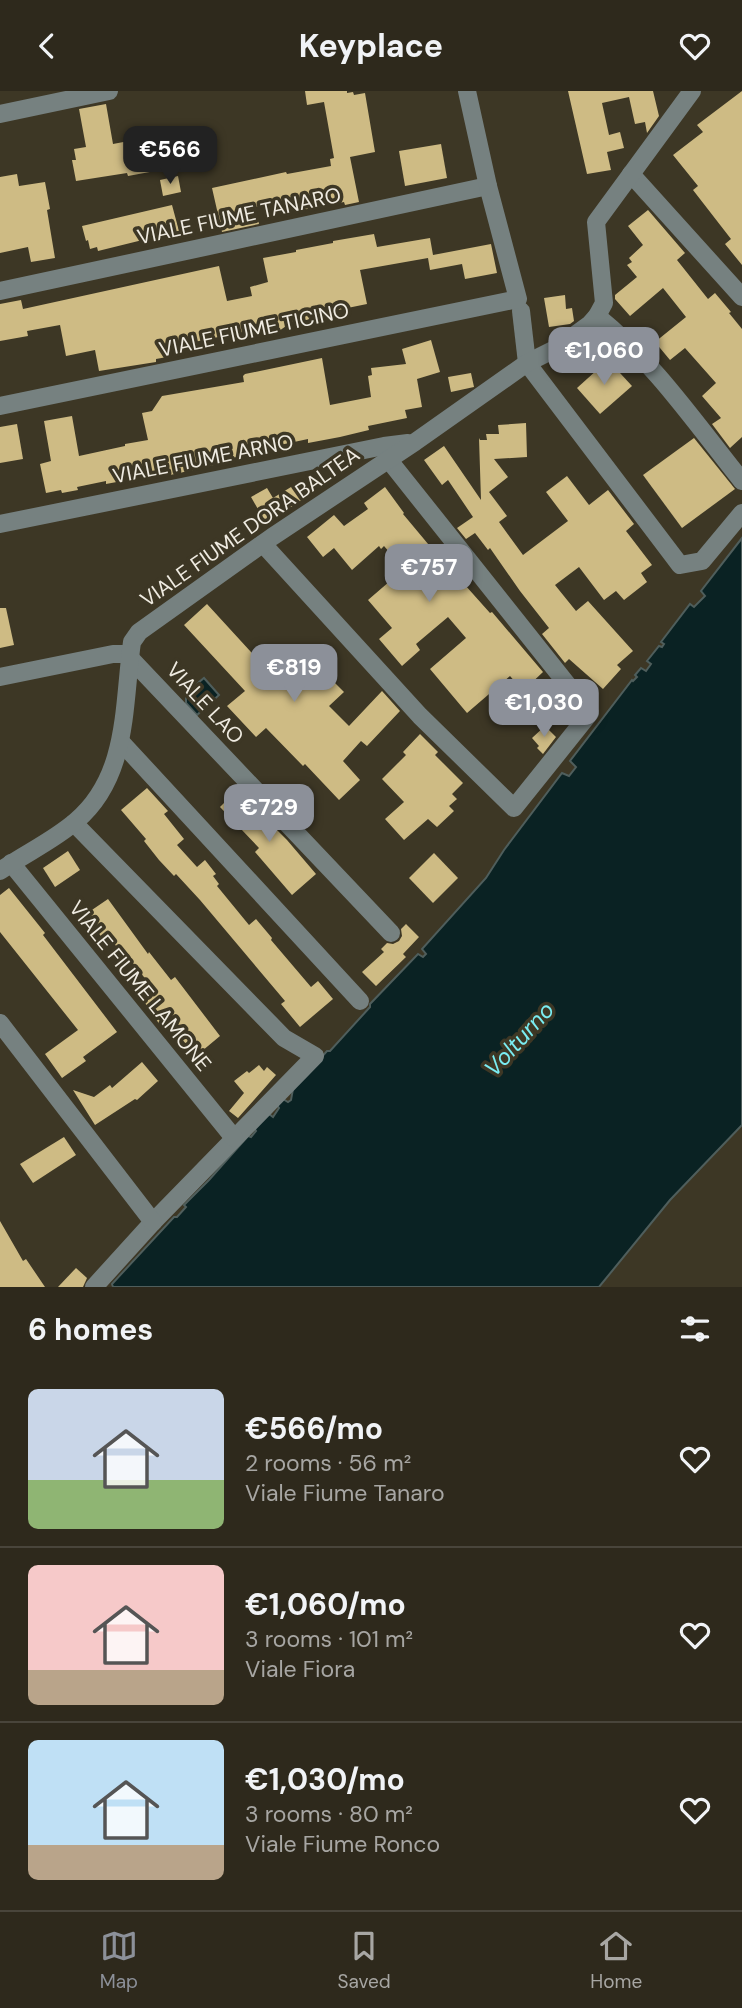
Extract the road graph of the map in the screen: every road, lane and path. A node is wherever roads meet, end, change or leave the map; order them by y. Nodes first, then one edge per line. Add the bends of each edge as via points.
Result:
1 (109, 91) edge
2 (467, 91) edge
3 (692, 91) edge
4 (0, 114) edge
5 (631, 174) junction
6 (488, 186) junction
7 (0, 291) edge
8 (742, 297) edge
9 (520, 305) junction
10 (597, 316) junction
11 (527, 363) junction
12 (0, 406) edge
13 (415, 442) junction
14 (388, 459) junction
15 (742, 481) edge
16 (742, 513) edge
17 (0, 524) edge
18 (263, 544) junction
19 (130, 658) junction
20 (0, 677) edge
21 (121, 742) junction
22 (74, 823) junction
23 (6, 867) edge
24 (391, 933) dead end
25 (360, 1001) dead end
26 (0, 1023) edge
27 (234, 1138) junction
28 (153, 1222) junction
29 (94, 1287) edge

1 - 4 street
2 - 6 street
3 - 5 street
5 - 8 street
5 - 10 street via 596,222 604,303
6 - 7 street, VIALE FIUME TANARO
6 - 9 street
9 - 11 street
9 - 12 street, VIALE FIUME TICINO
10 - 11 street, VIALE FIUME DORA BALTEA via 557,348
10 - 15 street via 621,335
11 - 13 street, VIALE FIUME DORA BALTEA
11 - 16 street via 680,565 702,561
13 - 14 street, VIALE FIUME DORA BALTEA
13 - 17 street, VIALE FIUME ARNO
14 - 18 street, VIALE FIUME DORA BALTEA
14 - 18 street via 590,713 514,808 420,716
18 - 19 street, VIALE FIUME DORA BALTEA via 138,632
19 - 20 street via 113,655
19 - 21 street, VIALE FIUME DORA BALTEA
19 - 24 street, VIALE LAO
21 - 22 street, VIALE FIUME DORA BALTEA via 100,795
21 - 25 street
22 - 23 street, VIALE FIUME DORA BALTEA
22 - 27 street via 284,1038 314,1056
23 - 27 street, VIALE FIUME LAMONE
26 - 28 street
27 - 28 street
28 - 29 street

